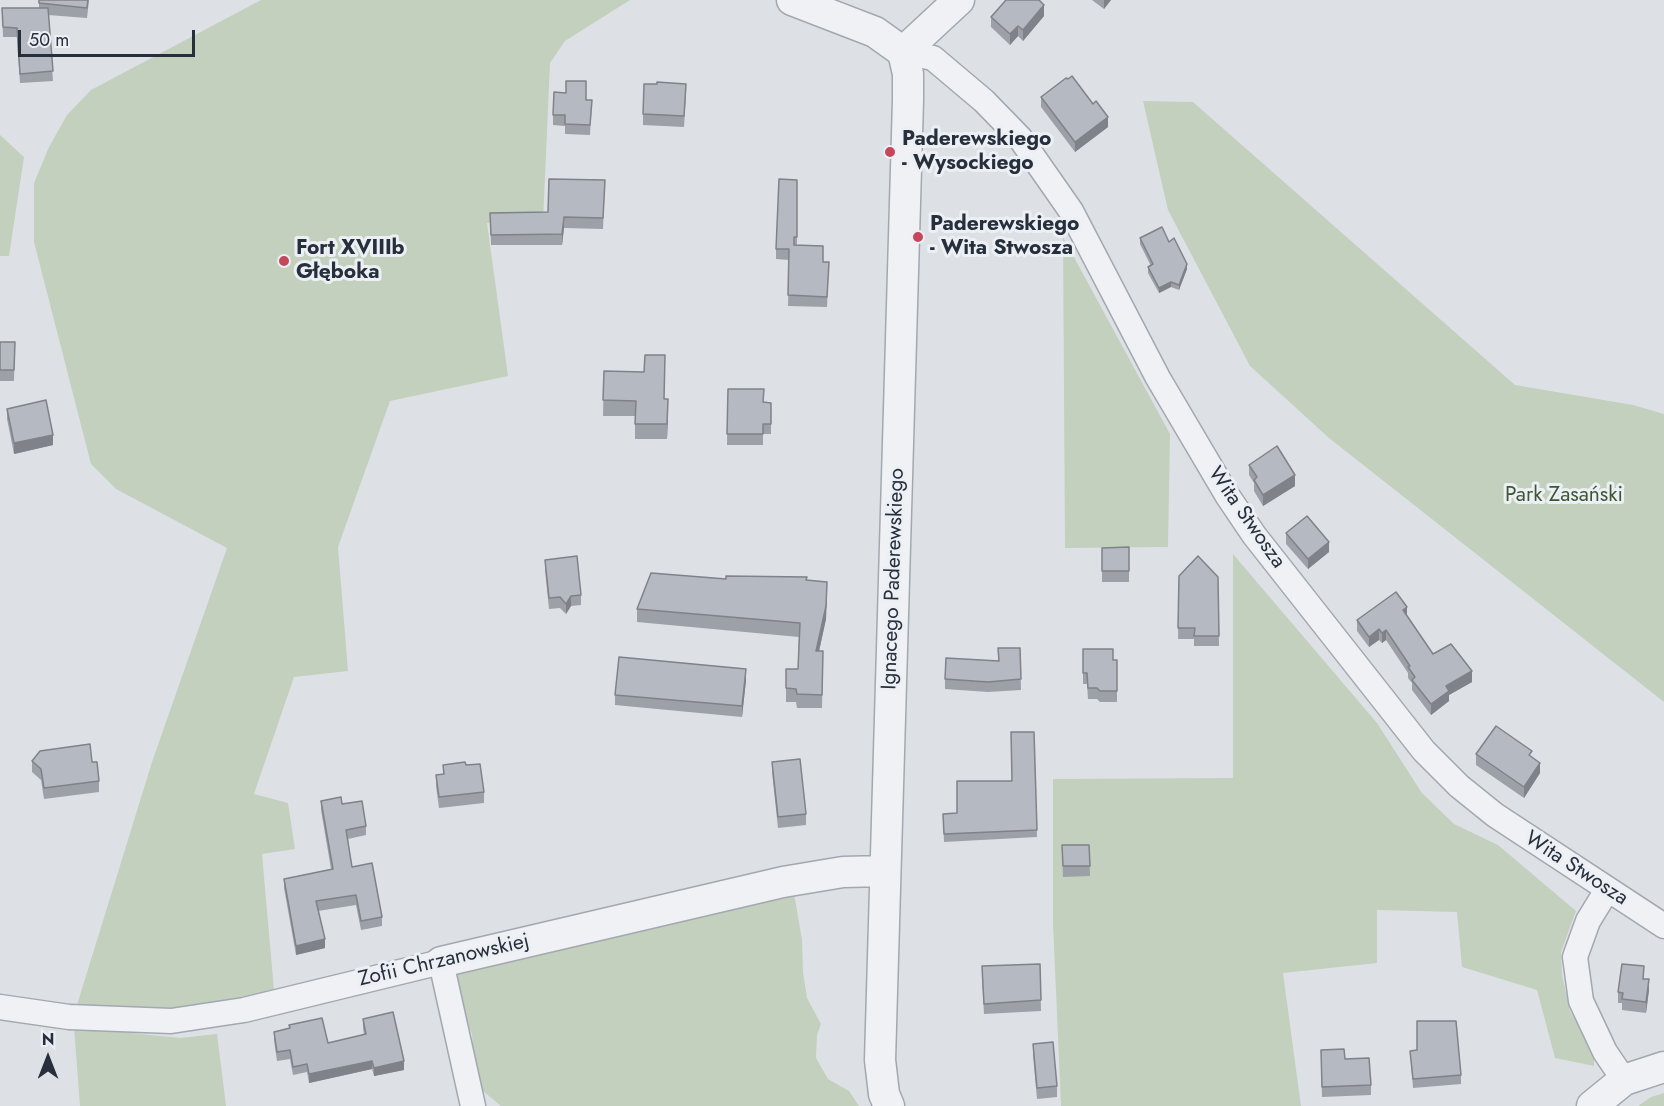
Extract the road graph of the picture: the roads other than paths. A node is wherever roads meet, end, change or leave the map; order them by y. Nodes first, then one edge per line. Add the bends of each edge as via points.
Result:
1 (792, 0) edge
2 (959, 0) edge
3 (903, 52) junction
4 (885, 871) junction
5 (1606, 890) junction
6 (1664, 926) edge
7 (441, 962) junction
8 (0, 1007) edge
9 (1664, 1067) edge
10 (1624, 1080) junction
11 (473, 1106) edge
12 (889, 1106) edge
13 (1592, 1106) edge

1 - 3 street via 875,32
2 - 3 street
3 - 4 street, Ignacego Paderewskiego via 908,100
3 - 5 street, Wita Stwosza via 933,58 1020,138 1071,211 1158,378 1227,495 1424,751 1495,815
4 - 7 street, Zofii Chrzanowskiej via 843,872 783,882
4 - 12 street, Ignacego Paderewskiego via 880,1060
5 - 6 street, Wita Stwosza
5 - 10 street via 1588,921 1575,957 1581,1001 1605,1052
7 - 8 street, Zofii Chrzanowskiej via 244,1010 171,1021 69,1017
7 - 11 street
9 - 10 street
10 - 13 street

